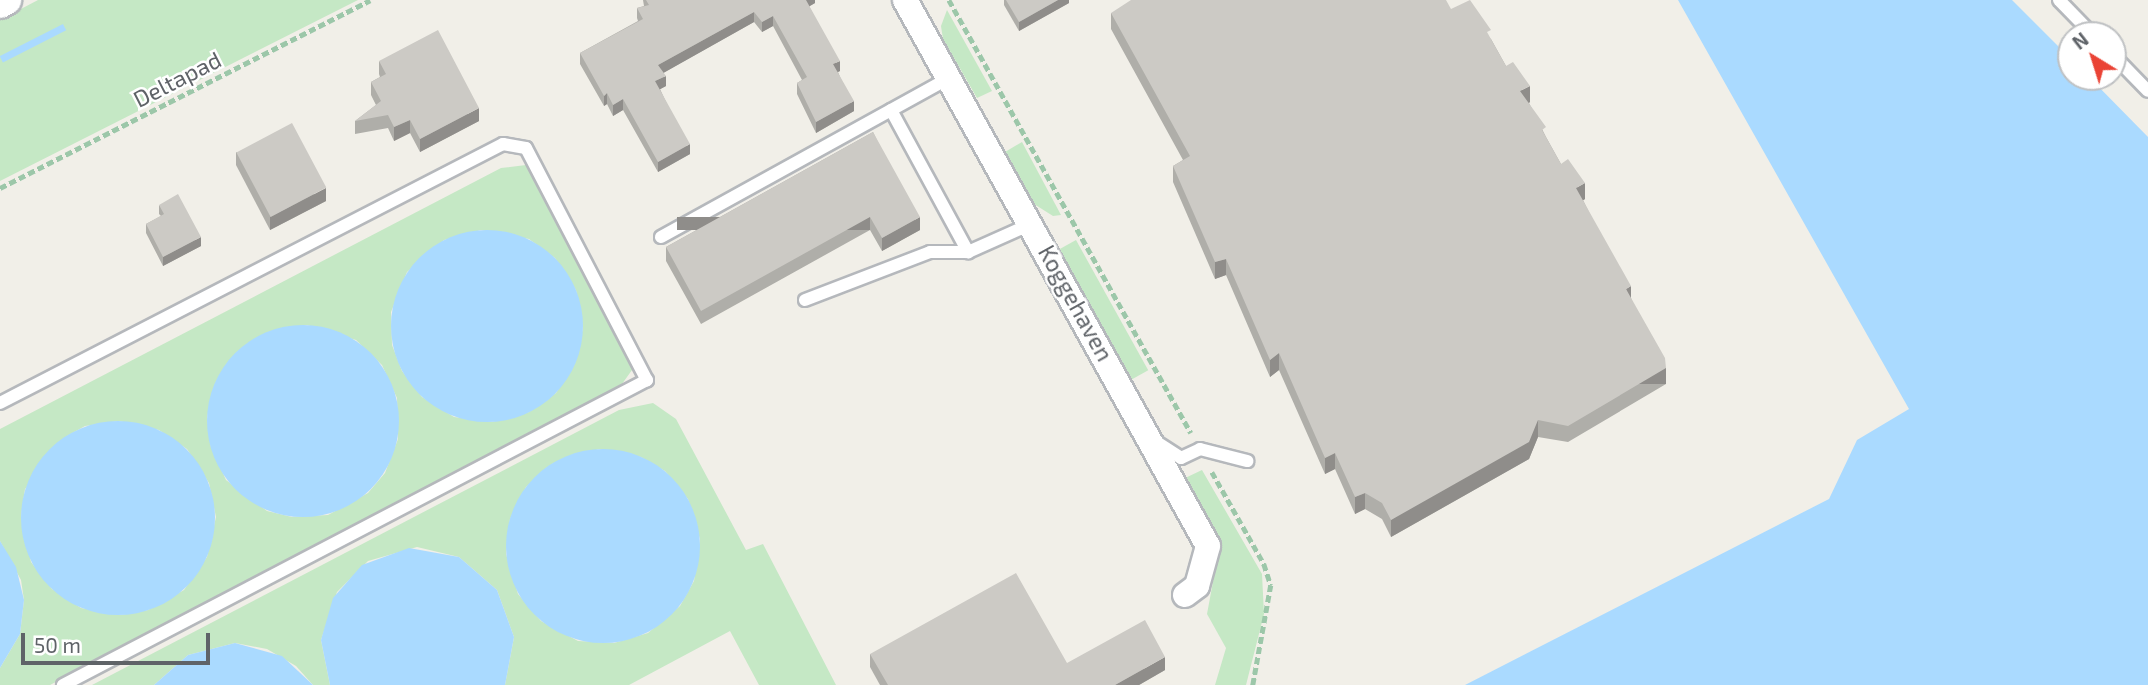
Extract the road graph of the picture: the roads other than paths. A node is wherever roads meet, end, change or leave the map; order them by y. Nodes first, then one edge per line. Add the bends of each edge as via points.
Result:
1 (6, 0) edge
2 (2059, 0) edge
3 (0, 3) edge
4 (916, 4) edge
5 (2079, 21) edge
6 (2127, 69) edge
7 (949, 78) junction
8 (2148, 91) edge
9 (891, 110) junction
10 (1031, 223) junction
11 (661, 237) dead end
12 (968, 252) junction
13 (805, 300) dead end
14 (0, 403) edge
15 (1153, 440) junction
16 (1247, 461) dead end
17 (1185, 595) dead end
18 (63, 685) edge

1 - 3 street
2 - 5 lane
4 - 7 street, Koggehaven
6 - 8 lane
7 - 9 lane
7 - 10 street, Koggehaven
9 - 11 lane
9 - 12 lane
10 - 12 lane
10 - 15 street, Koggehaven
12 - 13 lane via 930,252
14 - 18 lane via 503,144 526,148 647,380
15 - 16 lane via 1181,458 1200,449
15 - 17 street, Koggehaven via 1208,546 1197,586

